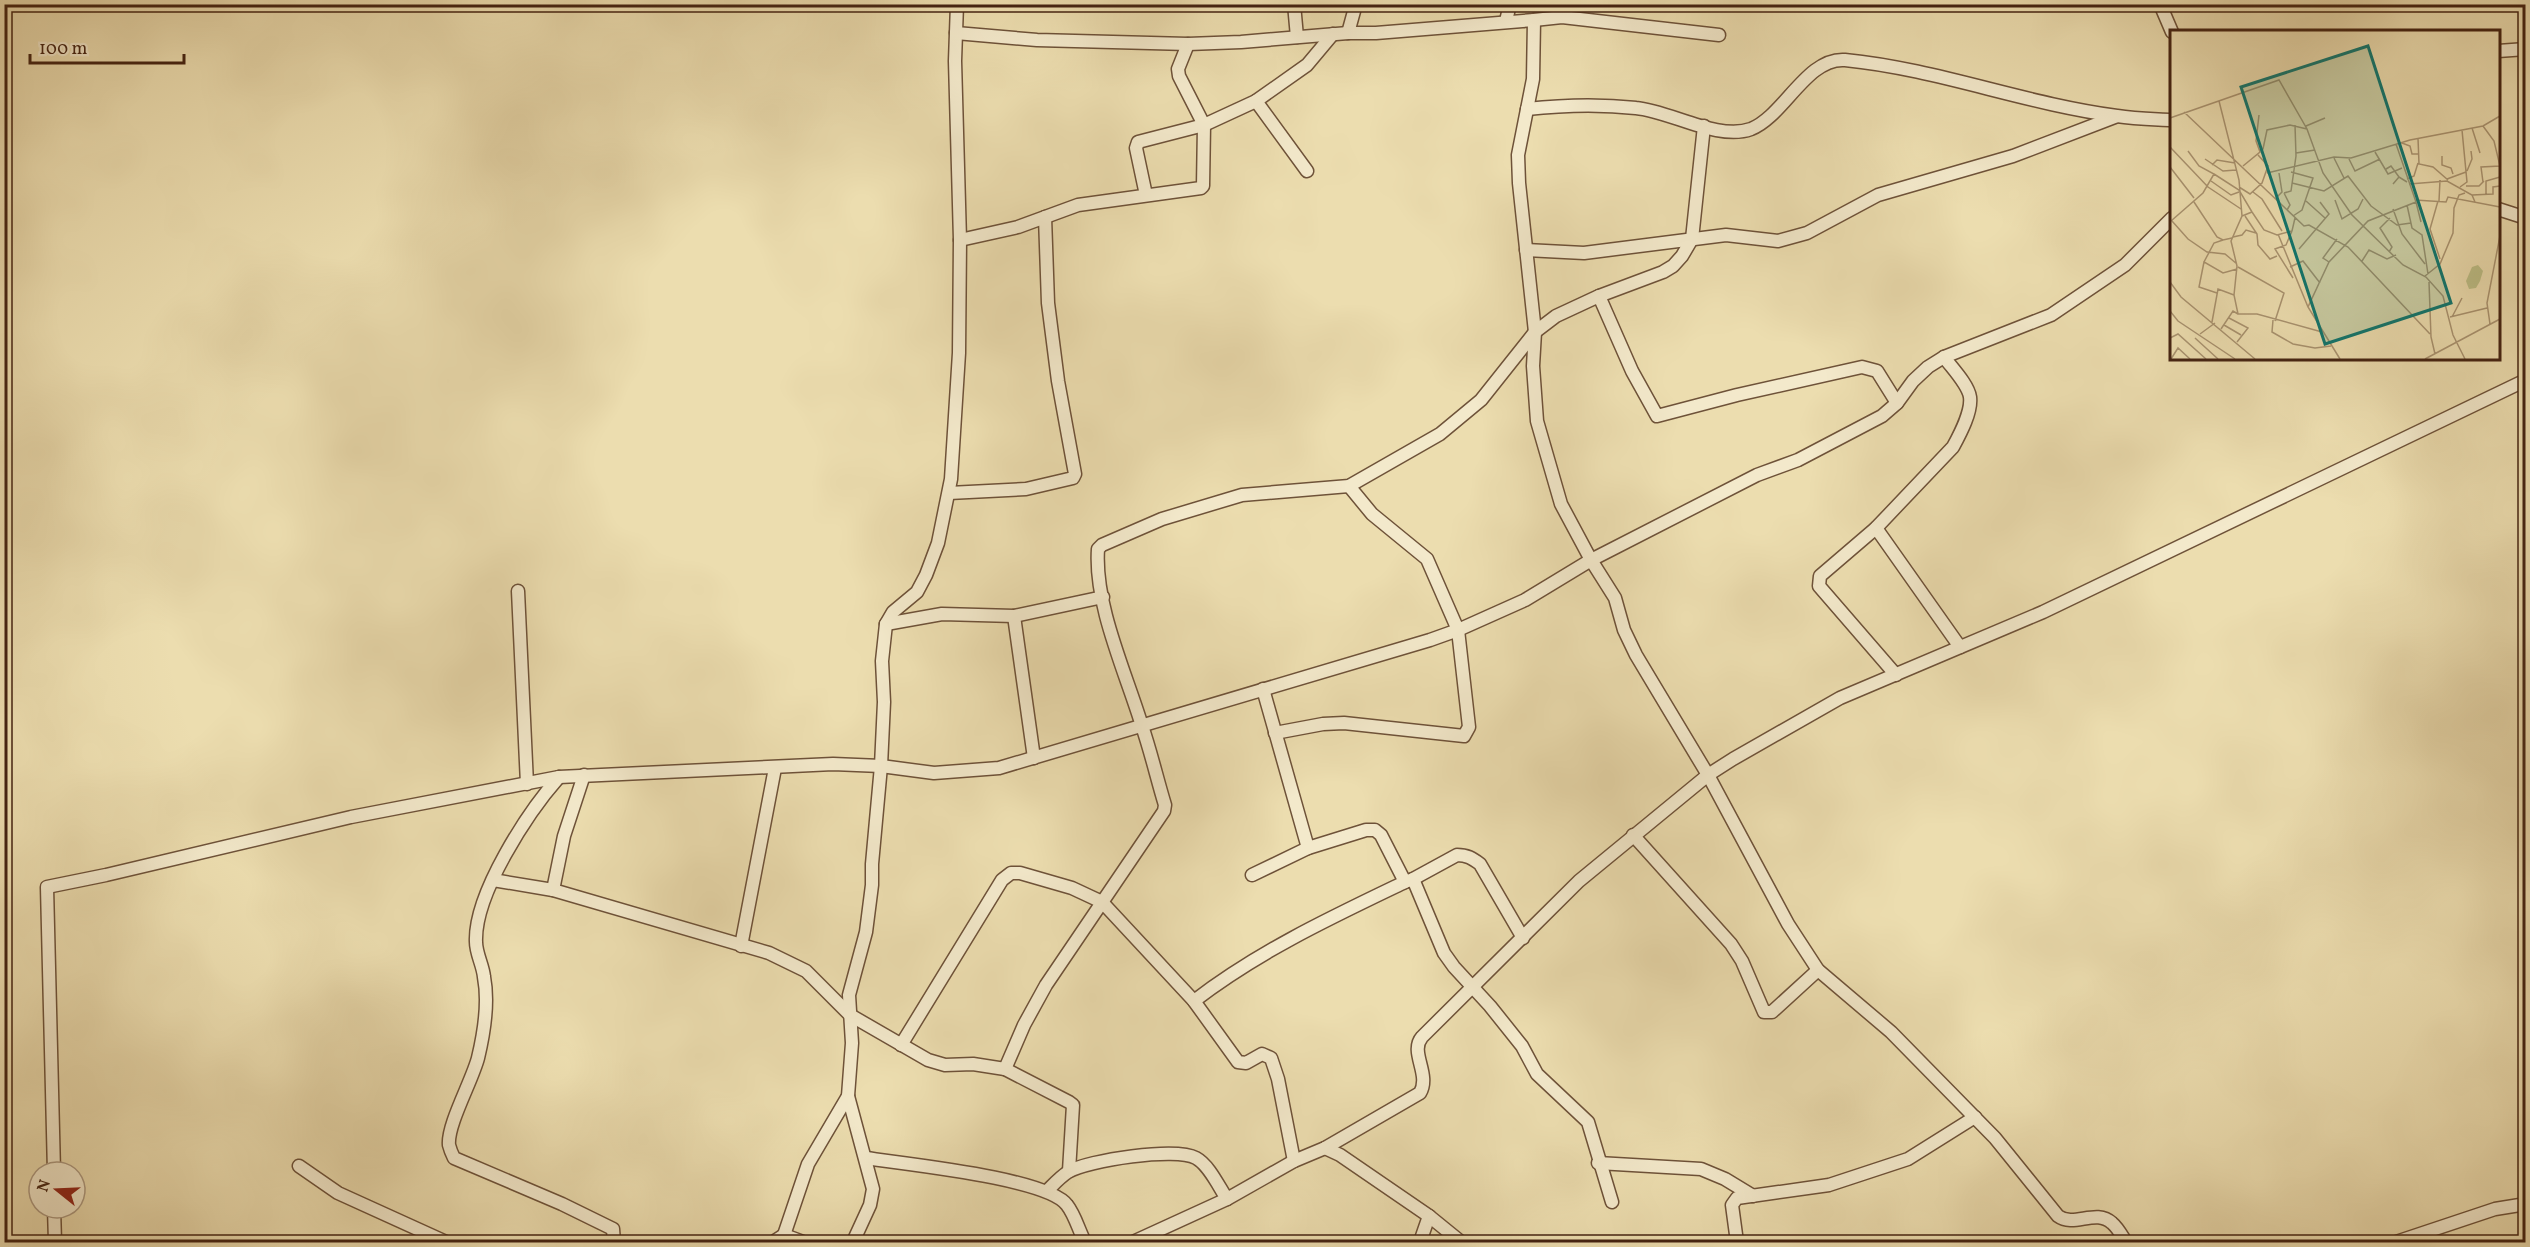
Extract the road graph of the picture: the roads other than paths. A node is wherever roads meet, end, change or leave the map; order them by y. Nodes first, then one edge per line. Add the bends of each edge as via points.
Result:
1 (957, 4) edge
2 (1294, 4) edge
3 (1356, 4) edge
4 (1510, 4) edge
5 (2160, 4) edge
6 (1534, 20) junction
7 (1506, 21) junction
8 (2171, 30) edge
9 (956, 33) junction
10 (1348, 33) junction
11 (1333, 34) junction
12 (1719, 35) dead end
13 (1297, 37) junction
14 (1188, 44) junction
15 (2526, 49) edge
16 (2500, 51) edge
17 (1256, 101) junction
18 (1527, 109) junction
19 (2116, 116) junction
20 (2170, 120) edge
21 (1204, 125) junction
22 (1704, 126) junction
23 (1307, 171) dead end
24 (1146, 195) junction
25 (2500, 209) edge
26 (1045, 217) junction
27 (2526, 218) edge
28 (2170, 220) edge
29 (1692, 239) junction
30 (960, 240) junction
31 (1526, 250) junction
32 (1599, 296) junction
33 (1535, 332) junction
34 (1944, 357) junction
35 (2526, 380) edge
36 (1897, 403) junction
37 (1349, 486) junction
38 (949, 493) junction
39 (1876, 528) junction
40 (1591, 560) junction
41 (518, 591) dead end
42 (1103, 597) junction
43 (1014, 616) junction
44 (886, 624) junction
45 (1458, 630) junction
46 (1960, 647) junction
47 (1896, 675) junction
48 (1263, 689) junction
49 (1142, 725) junction
50 (1275, 733) junction
51 (1034, 758) junction
52 (881, 766) junction
53 (775, 768) junction
54 (584, 775) junction
55 (1708, 775) junction
56 (559, 777) junction
57 (527, 784) junction
58 (1633, 835) junction
59 (1308, 848) junction
60 (1252, 875) dead end
61 (493, 880) junction
62 (1409, 881) junction
63 (553, 890) junction
64 (1102, 902) junction
65 (1523, 938) junction
66 (741, 946) junction
67 (1818, 970) junction
68 (1471, 988) junction
69 (1194, 1001) junction
70 (850, 1015) junction
71 (901, 1045) junction
72 (1005, 1069) junction
73 (848, 1096) junction
74 (1975, 1117) junction
75 (1325, 1148) junction
76 (866, 1158) junction
77 (54, 1160) edge
78 (1294, 1161) junction
79 (1598, 1163) junction
80 (299, 1166) dead end
81 (1069, 1171) junction
82 (1047, 1191) junction
83 (1753, 1196) junction
84 (1227, 1199) junction
85 (1612, 1202) dead end
86 (2526, 1204) edge
87 (1429, 1216) junction
88 (54, 1220) edge
89 (784, 1235) junction
90 (2412, 1240) edge
91 (55, 1242) edge
92 (447, 1242) edge
93 (614, 1242) edge
94 (773, 1242) edge
95 (803, 1242) edge
96 (853, 1242) edge
97 (1085, 1242) edge
98 (1133, 1242) edge
99 (1420, 1242) edge
100 (1461, 1242) edge
101 (1737, 1242) edge
102 (2126, 1242) edge
103 (2396, 1242) edge

1 - 9 street
2 - 13 street
3 - 10 street
4 - 7 street
5 - 8 street
6 - 7 street
6 - 12 street via 1562,16
6 - 18 street via 1535,62
7 - 10 street
9 - 14 street via 1037,40
9 - 30 street
10 - 11 street
11 - 13 street
11 - 17 street via 1307,65
13 - 14 street
14 - 21 street via 1179,75
15 - 16 street
17 - 21 street
17 - 23 street
18 - 22 street via 1597,105 1639,108
18 - 31 street via 1518,155
19 - 20 street
19 - 22 street via 1932,74 1841,60 1819,68 1777,111 1751,129 1733,131
19 - 29 street via 2013,156 1878,195 1807,232 1778,241 1726,235
21 - 24 street via 1202,187
21 - 24 street via 1138,142
22 - 29 street
24 - 26 street via 1078,205
25 - 27 street
26 - 30 street
26 - 38 street via 1048,303 1075,474 1073,478 1042,486
28 - 34 street via 2125,265 2051,315
29 - 31 street via 1584,253
29 - 32 street via 1673,266
30 - 38 street via 959,353
31 - 33 street
32 - 33 street via 1556,316
32 - 36 street via 1657,416 1862,367 1877,371
33 - 37 street via 1495,385 1467,413 1440,434
33 - 40 street via 1533,366 1538,429 1557,495
34 - 36 street via 1912,381
34 - 39 street via 1970,394 1961,431 1945,457
35 - 46 street via 2043,612
36 - 40 street via 1882,416
37 - 42 street via 1242,495 1162,519 1102,545 1098,557
37 - 45 street via 1372,514 1427,559
38 - 44 street via 938,543 922,584
39 - 46 street
39 - 47 street via 1820,576 1819,586
40 - 45 street via 1525,600
40 - 55 street via 1615,598 1636,655
41 - 57 street
42 - 43 street
42 - 49 street
43 - 44 street via 942,614
43 - 51 street
44 - 52 street
45 - 48 street
45 - 50 street via 1469,727 1464,736 1344,723
46 - 47 street
47 - 55 street via 1840,698
48 - 49 street
48 - 50 street
49 - 51 street
49 - 64 street via 1164,811
50 - 59 street
51 - 52 street via 999,768 934,773
52 - 53 street
52 - 70 street via 870,907 851,984
53 - 54 street
53 - 66 street
54 - 56 street
54 - 63 street via 564,836
55 - 58 street
55 - 67 street via 1788,924
56 - 57 street
56 - 61 street via 532,811
57 - 77 street via 351,817 46,887
58 - 65 street via 1579,881
58 - 67 street via 1731,944 1764,1012 1772,1012
59 - 60 street
59 - 62 street via 1375,830
61 - 63 street
61 - 93 street via 477,923 476,941 484,976 483,1031 449,1144 454,1158 613,1229
62 - 65 street via 1456,855 1472,858 1480,864
62 - 68 street via 1444,953
62 - 69 street via 1291,937
63 - 66 street
64 - 69 street
64 - 71 street via 1072,888 1020,873 1002,879
64 - 72 street via 1046,985
65 - 68 street
66 - 70 street via 769,953 806,971
67 - 74 street via 1891,1032
68 - 75 street via 1419,1041 1425,1082 1420,1093
68 - 79 street via 1522,1046 1537,1074 1588,1122
69 - 78 street via 1238,1062 1246,1063 1262,1054 1271,1058
70 - 71 street
70 - 73 street
71 - 72 street via 935,1063
72 - 81 street via 1072,1103
73 - 76 street
73 - 89 street via 808,1164
74 - 83 street via 1908,1159 1829,1185
74 - 102 street via 2058,1216 2068,1220 2104,1218
75 - 78 street
75 - 87 street
76 - 82 street
76 - 96 street via 872,1197
78 - 84 street
79 - 83 street via 1701,1168
79 - 85 street
80 - 92 street via 338,1193
81 - 82 street
81 - 84 street via 1096,1161 1189,1155 1201,1162
82 - 97 street via 1067,1204
83 - 101 street via 1733,1200
84 - 98 street
86 - 90 street via 2495,1209
87 - 99 street
87 - 100 street
88 - 91 street
89 - 94 street
89 - 95 street
90 - 103 street

